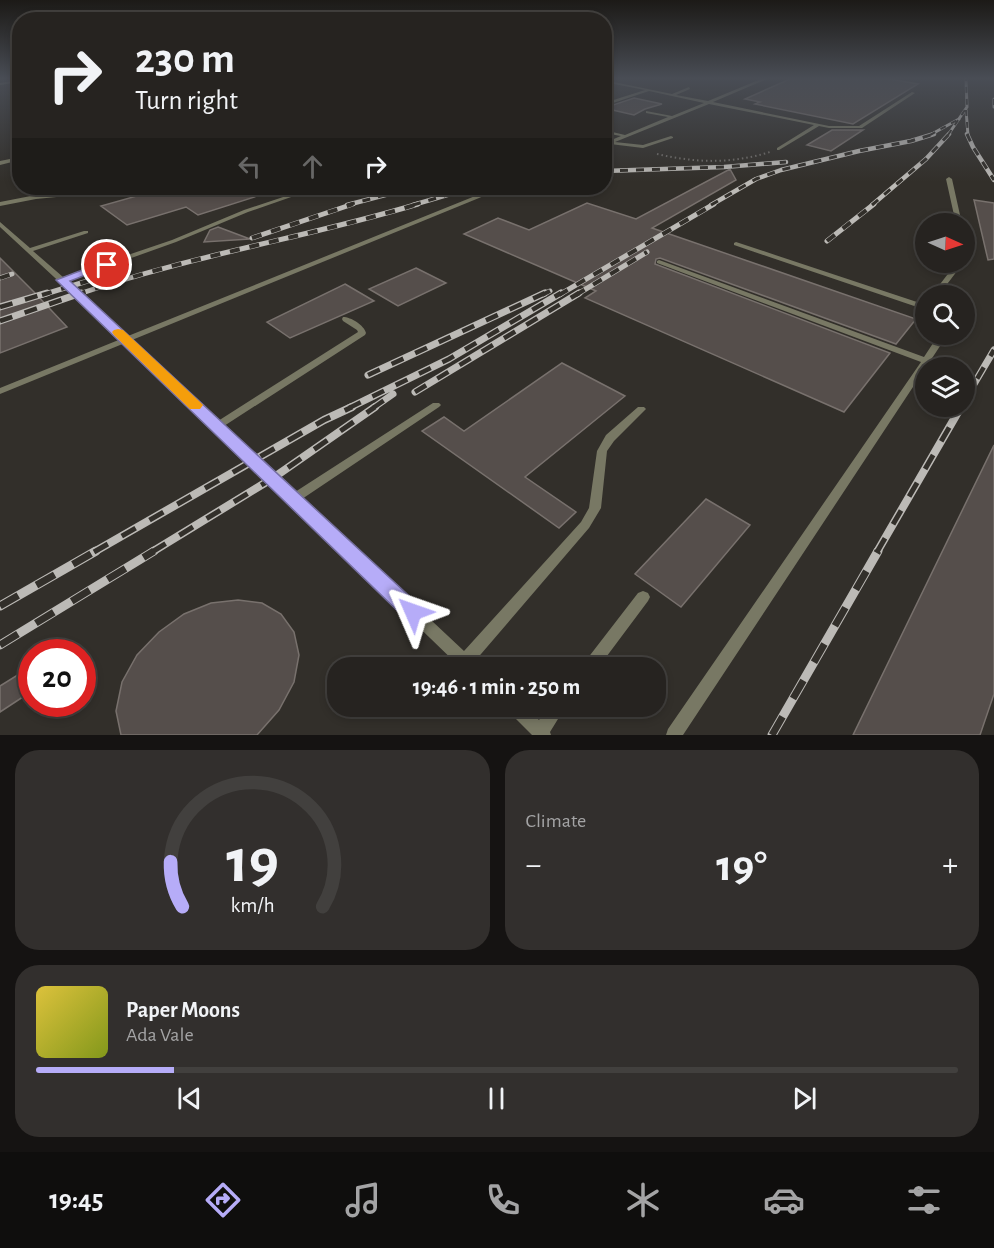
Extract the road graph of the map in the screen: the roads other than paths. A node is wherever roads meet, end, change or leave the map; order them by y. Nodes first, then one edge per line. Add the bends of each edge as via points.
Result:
1 (654, 113) edge
2 (682, 113) edge
3 (762, 113) edge
4 (882, 113) edge
5 (673, 117) junction
6 (818, 125) junction
7 (612, 133) edge
8 (626, 136) junction
9 (671, 137) dead end
10 (612, 142) edge
11 (612, 145) edge
12 (779, 149) road end
13 (949, 179) dead end
14 (57, 195) edge
15 (293, 195) edge
16 (483, 195) edge
17 (0, 204) edge
18 (957, 213) edge
19 (0, 224) edge
20 (86, 232) dead end
21 (5, 234) edge
22 (736, 244) dead end
23 (28, 250) junction
24 (659, 262) dead end
25 (952, 273) edge
26 (62, 280) junction
27 (943, 285) edge
28 (915, 304) edge
29 (346, 319) dead end
30 (126, 339) junction
31 (916, 357) edge
32 (915, 379) edge
33 (0, 391) edge
34 (436, 405) dead end
35 (641, 409) dead end
36 (217, 426) junction
37 (293, 499) junction
38 (643, 597) dead end
39 (461, 657) edge
40 (474, 657) edge
41 (597, 657) edge
42 (525, 717) edge
43 (552, 717) edge
44 (542, 733) edge
45 (674, 735) edge

1 - 5 lane
2 - 5 lane
3 - 6 lane
4 - 6 lane via 860,127
5 - 8 lane
6 - 12 lane
7 - 8 lane
8 - 10 lane
9 - 11 lane via 642,147
13 - 18 lane
14 - 17 lane
15 - 26 lane
16 - 30 lane
19 - 21 lane
20 - 23 lane
21 - 23 lane
22 - 28 lane
23 - 26 lane
24 - 31 lane
25 - 27 lane
26 - 30 lane
29 - 36 lane via 362,333
30 - 33 lane
30 - 36 lane
32 - 45 lane
34 - 37 lane
35 - 40 lane via 602,451 595,508 585,525
36 - 37 lane
37 - 39 lane
38 - 41 lane
42 - 44 lane
43 - 44 lane

